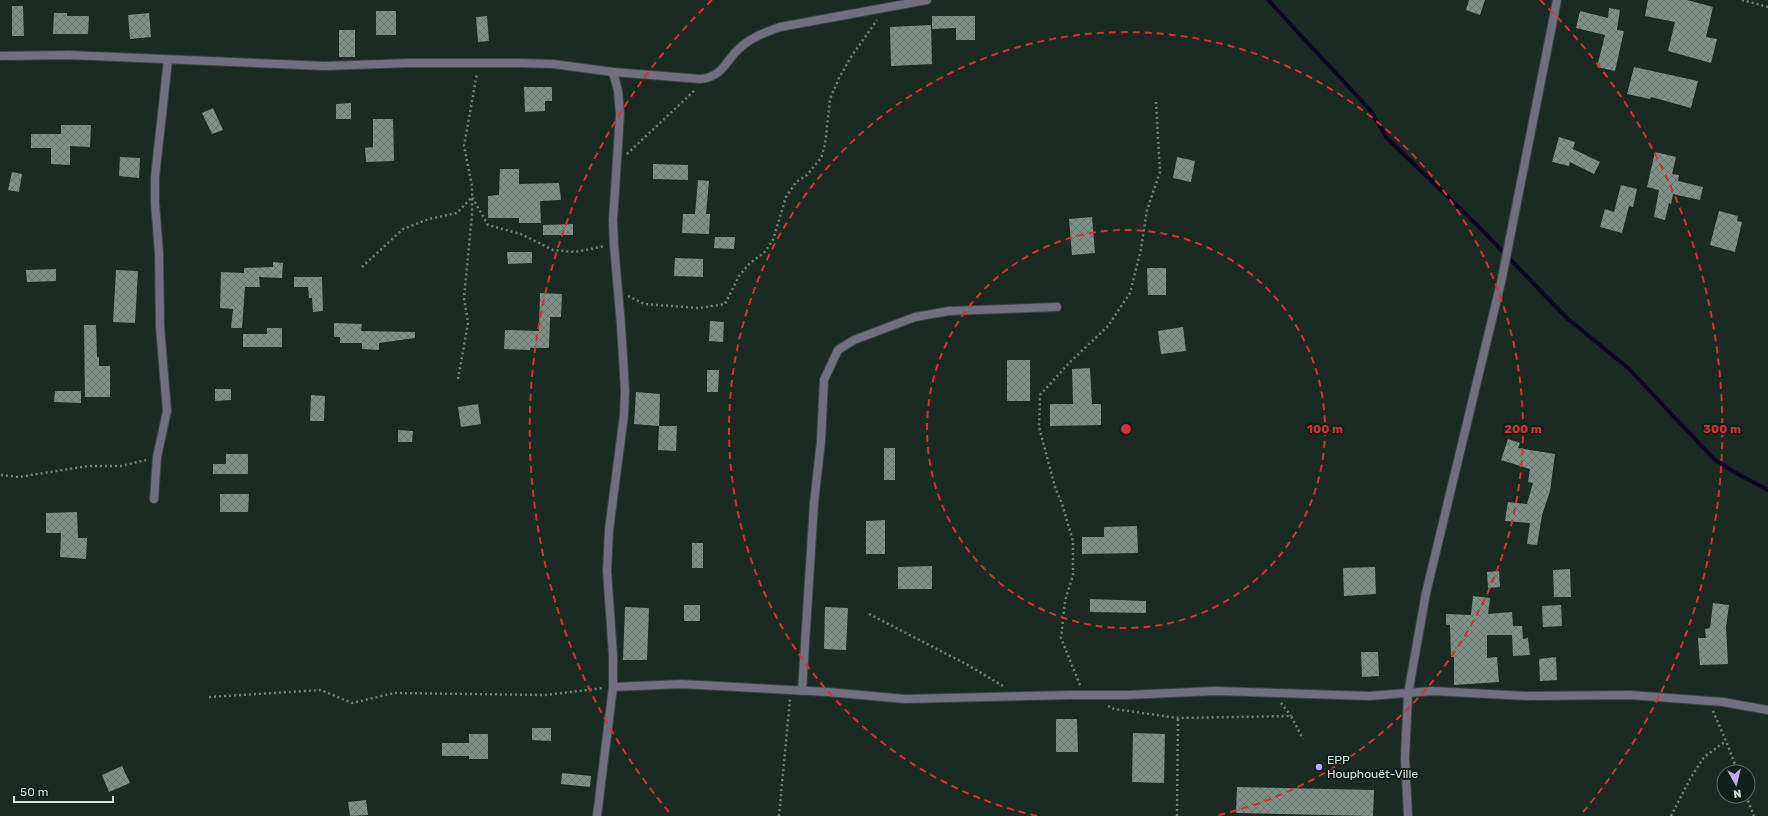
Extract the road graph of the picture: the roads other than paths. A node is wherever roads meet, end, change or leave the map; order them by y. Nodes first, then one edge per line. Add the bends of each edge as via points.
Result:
1 (927, 0) edge
2 (1557, 0) edge
3 (0, 56) edge
4 (168, 60) junction
5 (613, 72) junction
6 (1057, 307) dead end
7 (154, 499) dead end
8 (613, 687) junction
9 (802, 690) junction
10 (1408, 694) junction
11 (1768, 710) edge
12 (597, 816) edge
13 (1408, 816) edge

1 - 5 street via 780,27 754,37 740,47 719,73 708,78
2 - 10 street via 1502,278 1426,593
3 - 4 street via 69,55
4 - 5 street via 325,66 410,63 553,64
4 - 7 street via 155,177 160,326 167,411 157,457
5 - 8 street via 620,103 614,245 625,390 606,571
6 - 9 street via 949,312 921,316 854,340 838,350 824,380
8 - 9 street via 681,684
8 - 12 street
9 - 10 street via 905,699 1215,691 1369,696
10 - 11 street via 1432,691 1528,696 1630,695 1736,704
10 - 13 street via 1405,758

